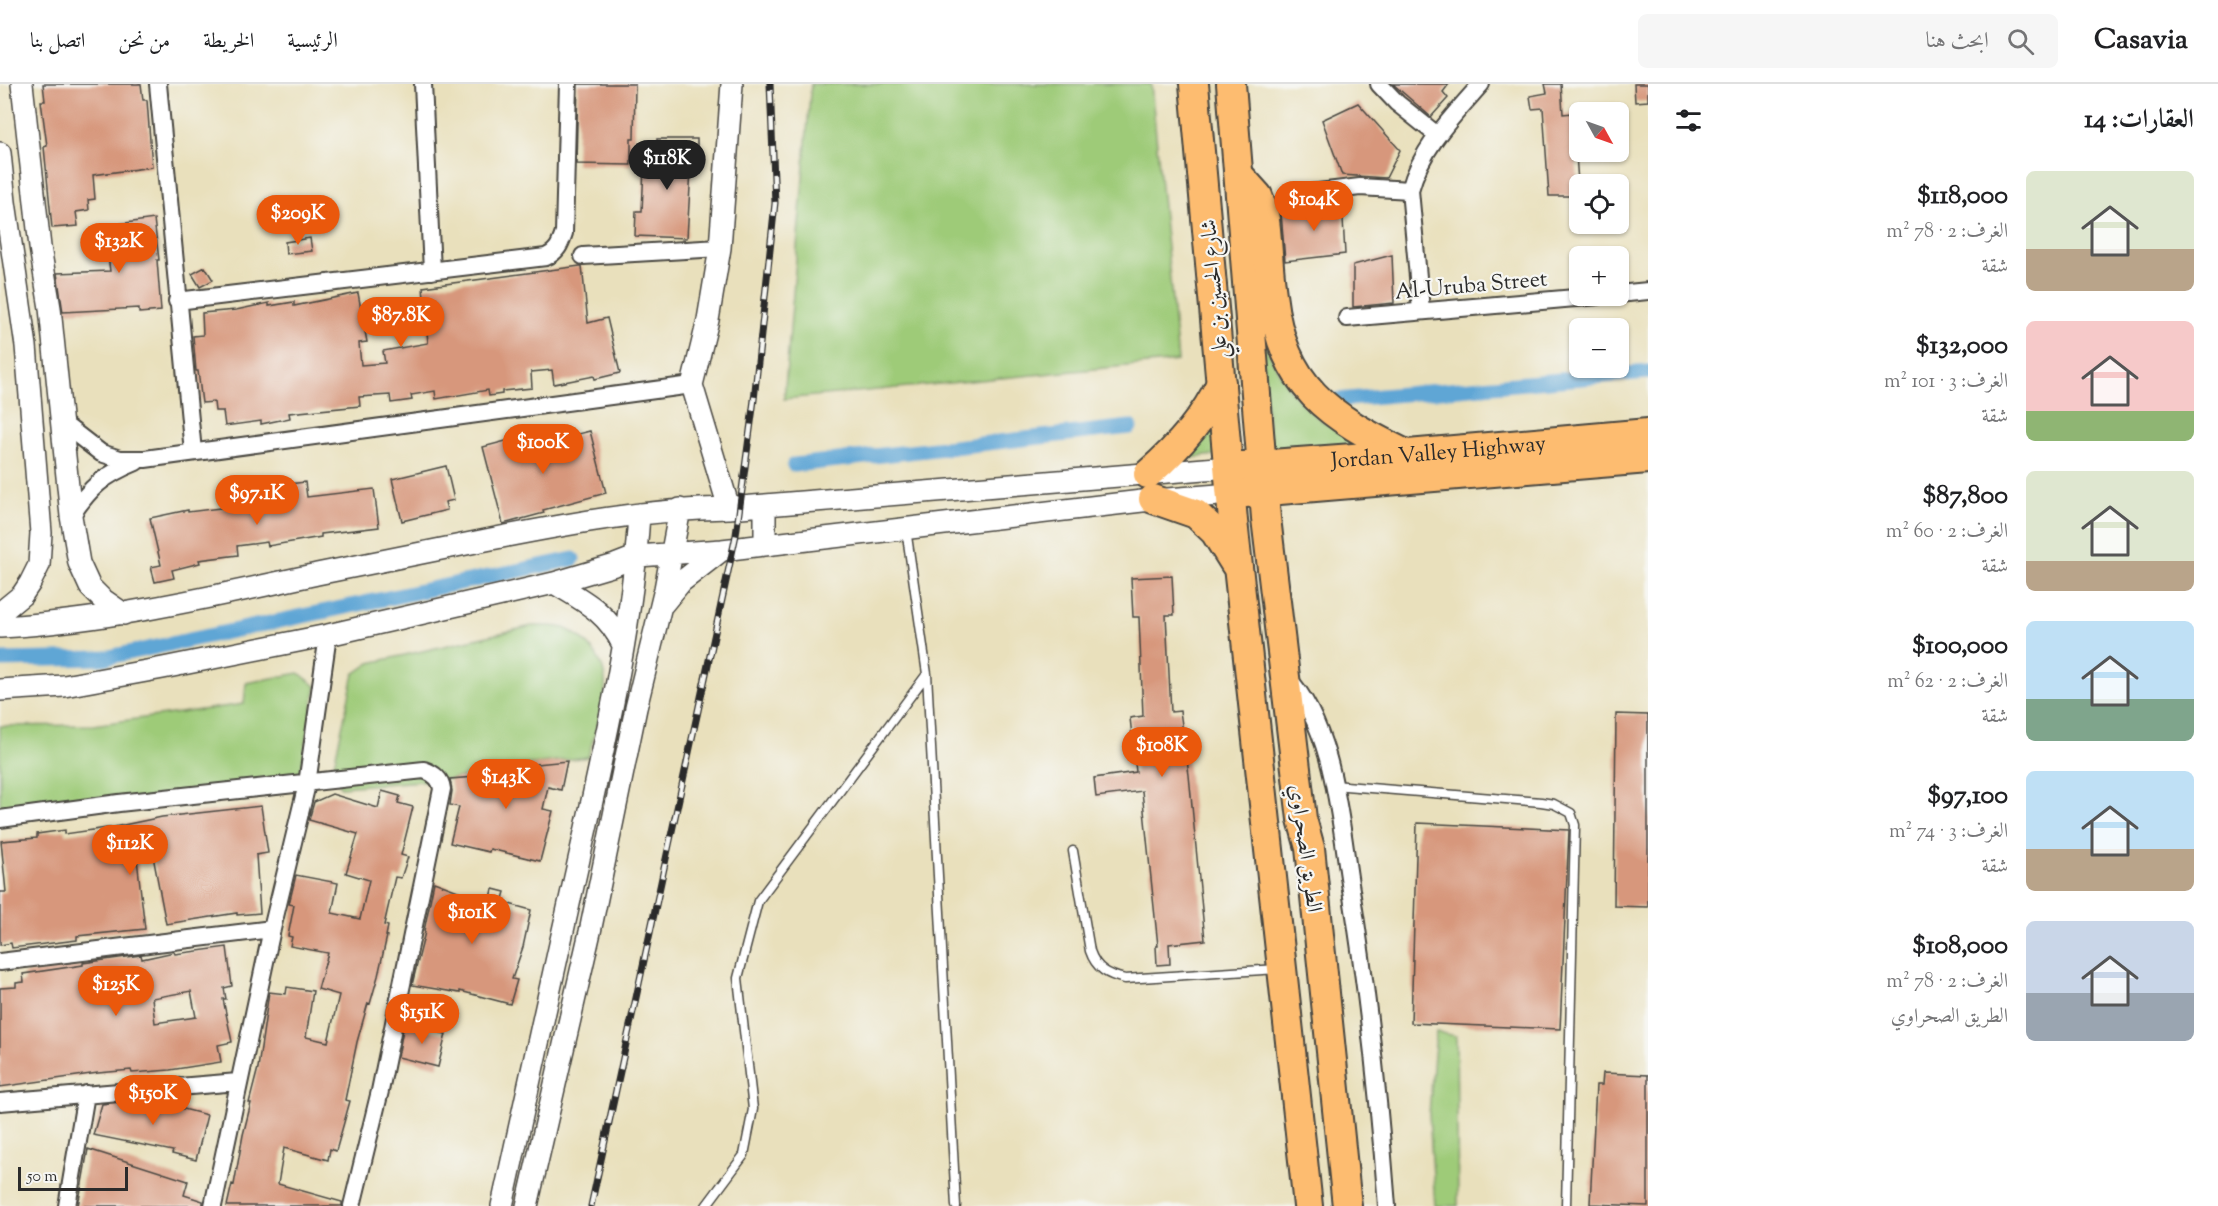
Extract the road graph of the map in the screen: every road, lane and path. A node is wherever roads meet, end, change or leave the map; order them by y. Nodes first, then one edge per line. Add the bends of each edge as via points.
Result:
1 (22, 84) edge
2 (158, 84) edge
3 (423, 84) edge
4 (568, 84) edge
5 (732, 84) edge
6 (1194, 84) edge
7 (1231, 84) edge
8 (1379, 84) edge
9 (1481, 84) edge
10 (1437, 135) junction
11 (0, 153) edge
12 (1239, 176) junction
13 (1410, 190) junction
14 (1302, 194) dead end
15 (720, 248) junction
16 (583, 256) dead end
17 (432, 271) junction
18 (1648, 291) edge
19 (1629, 293) edge
20 (1569, 298) edge
21 (177, 301) junction
22 (1421, 310) junction
23 (1347, 318) dead end
24 (54, 345) junction
25 (26, 346) junction
26 (1221, 382) junction
27 (692, 385) junction
28 (61, 422) junction
29 (1648, 433) edge
30 (193, 452) junction
31 (1408, 454) junction
32 (145, 459) junction
33 (1648, 459) edge
34 (1263, 478) junction
35 (1230, 480) junction
36 (1321, 486) junction
37 (1150, 487) junction
38 (765, 505) junction
39 (680, 508) junction
40 (729, 508) junction
41 (639, 514) junction
42 (71, 516) junction
43 (906, 529) junction
44 (1269, 535) junction
45 (765, 545) junction
46 (722, 550) junction
47 (671, 554) junction
48 (638, 556) junction
49 (1239, 570) junction
50 (554, 583) junction
51 (659, 609) junction
52 (0, 613) edge
53 (124, 614) junction
54 (0, 627) edge
55 (328, 635) junction
56 (623, 645) junction
57 (1284, 673) junction
58 (927, 674) junction
59 (0, 690) edge
60 (307, 784) junction
61 (1333, 785) junction
62 (0, 819) edge
63 (1073, 851) dead end
64 (272, 929) junction
65 (0, 962) edge
66 (1282, 969) junction
67 (238, 1082) junction
68 (86, 1094) junction
69 (0, 1102) edge
70 (67, 1206) edge
71 (213, 1206) edge
72 (352, 1206) edge
73 (502, 1206) edge
74 (527, 1206) edge
75 (706, 1206) edge
76 (956, 1206) edge
77 (1308, 1206) edge
78 (1347, 1206) edge
79 (1387, 1206) edge
80 (1566, 1206) edge

1 - 24 street
2 - 21 street
3 - 17 street
4 - 17 street via 564,233 560,245 546,257
5 - 15 street
6 - 26 highway, شارع الحسين بن علي
7 - 12 highway, شارع الحسين بن علي
8 - 10 street via 1404,110
9 - 10 street
10 - 13 street via 1413,176
11 - 25 street
12 - 31 highway via 1258,196 1264,212 1275,319 1300,379 1339,417
12 - 34 highway, شارع الحسين بن علي
13 - 14 street via 1360,187
13 - 22 street
15 - 16 street
15 - 27 street
17 - 21 street
18 - 19 street
20 - 22 street, Al-Uruba Street
21 - 30 street
22 - 23 street, Al-Uruba Street
24 - 25 street
24 - 28 street
25 - 52 street via 41,552 39,565 22,595
26 - 35 highway, شارع الحسين بن علي
26 - 37 highway via 1212,403
27 - 30 street
27 - 40 street
28 - 32 street via 101,453 120,459
28 - 42 street
29 - 31 highway, Jordan Valley Highway
30 - 32 street
31 - 34 highway, Jordan Valley Highway
32 - 42 street via 99,481
33 - 36 highway, Jordan Valley Highway
34 - 35 highway, Jordan Valley Highway
34 - 36 highway, Jordan Valley Highway
34 - 44 highway, الطريق الصحراوي
35 - 37 street
35 - 49 highway, الطريق الصحراوي
36 - 44 highway via 1287,504
37 - 38 street
37 - 43 street
37 - 49 highway via 1196,514 1215,532
38 - 40 street
38 - 45 street
39 - 40 street
39 - 41 street
39 - 47 street
41 - 48 street
41 - 53 street via 517,534
42 - 53 street via 84,577 101,598
43 - 45 street
43 - 58 lane
44 - 57 highway, الطريق الصحراوي
45 - 46 street
46 - 47 street
46 - 51 street via 681,582
47 - 48 street
47 - 51 street
48 - 50 street
48 - 56 street
49 - 66 highway, الطريق الصحراوي
50 - 55 street
50 - 56 street via 606,618
51 - 74 street
53 - 54 street
55 - 59 street via 64,686
55 - 60 street
56 - 73 street
57 - 61 street via 1300,690 1317,727
57 - 78 highway, الطريق الصحراوي via 1302,819 1310,848
58 - 75 lane via 758,901 738,978 753,1109 744,1155
58 - 76 lane
60 - 62 street
60 - 64 street
60 - 72 street via 424,771 432,773 442,784 380,1091
61 - 79 street via 1368,1002
61 - 80 lane via 1541,802 1571,813 1575,825
63 - 66 lane via 1090,951 1103,971 1125,979
64 - 65 street
64 - 67 street
66 - 77 highway, الطريق الصحراوي
67 - 68 street
67 - 71 street
68 - 69 street
68 - 70 street

